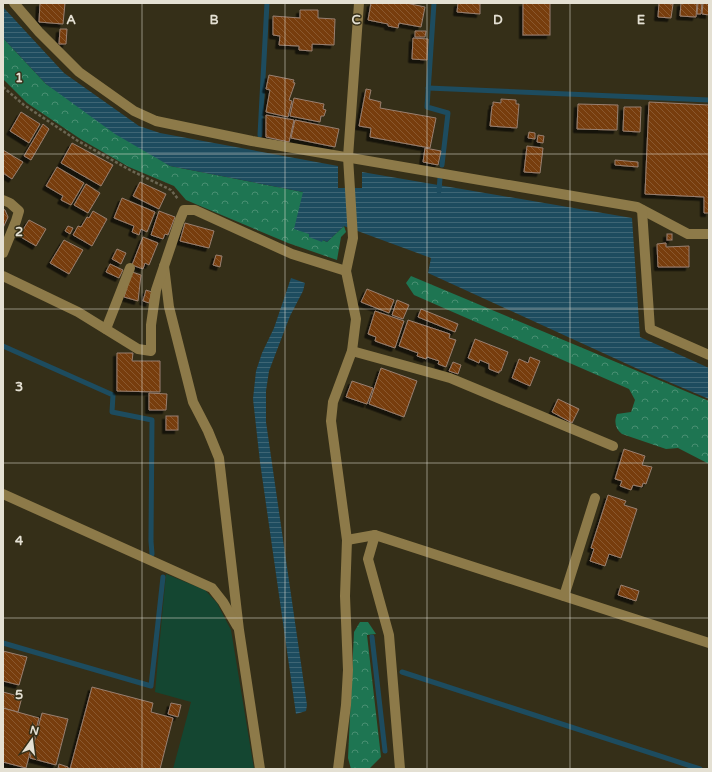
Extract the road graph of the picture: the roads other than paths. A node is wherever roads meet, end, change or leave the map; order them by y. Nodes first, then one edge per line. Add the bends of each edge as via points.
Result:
1 (14, 3) edge
2 (359, 3) edge
3 (348, 157) junction
4 (3, 200) edge
5 (642, 210) junction
6 (709, 234) edge
7 (3, 253) edge
8 (164, 266) junction
9 (130, 268) dead end
10 (346, 271) junction
11 (3, 276) edge
12 (106, 329) junction
13 (352, 351) junction
14 (709, 355) edge
15 (613, 446) dead end
16 (3, 494) edge
17 (596, 498) dead end
18 (375, 535) junction
19 (347, 540) junction
20 (564, 596) junction
21 (239, 630) junction
22 (709, 644) edge
23 (260, 769) edge
24 (338, 769) edge
25 (400, 769) edge

1 - 3 street via 79,72 134,111 156,121
2 - 3 street
3 - 5 street via 637,207
3 - 10 street via 353,238
4 - 7 street via 19,211
5 - 6 street via 688,234
5 - 14 street via 650,329
8 - 10 street via 184,210 195,210 292,254
8 - 12 street via 156,290 151,325 151,351 138,349
8 - 21 street via 169,307 194,402 219,458
9 - 12 street
10 - 13 street via 356,319
11 - 12 street via 78,312
13 - 15 street via 450,378
13 - 19 street via 333,402 330,421
16 - 21 street via 212,588
17 - 20 street
18 - 19 street
18 - 20 street
18 - 25 street via 368,559 389,635
19 - 24 street via 345,596 348,670
20 - 22 street
21 - 23 street

